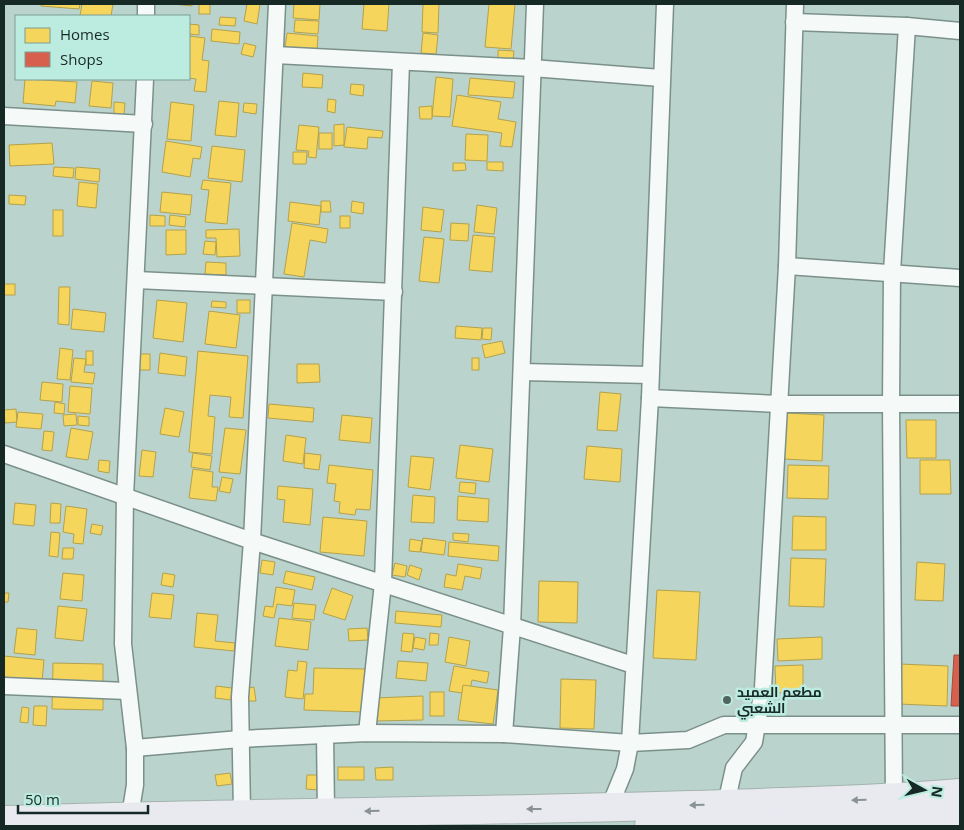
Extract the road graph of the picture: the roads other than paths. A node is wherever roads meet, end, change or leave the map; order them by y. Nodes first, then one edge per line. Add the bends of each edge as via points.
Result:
1 (277, 4) edge
2 (535, 4) edge
3 (665, 4) edge
4 (795, 4) edge
5 (794, 22) junction
6 (907, 26) junction
7 (960, 31) edge
8 (275, 56) junction
9 (401, 62) junction
10 (532, 68) junction
11 (661, 78) junction
12 (145, 80) edge
13 (4, 116) edge
14 (144, 124) junction
15 (787, 266) junction
16 (892, 272) junction
17 (960, 278) edge
18 (136, 280) junction
19 (265, 286) junction
20 (394, 292) junction
21 (522, 372) junction
22 (650, 375) junction
23 (650, 398) junction
24 (780, 404) junction
25 (891, 404) junction
26 (960, 404) edge
27 (4, 454) edge
28 (126, 497) junction
29 (252, 541) junction
30 (383, 583) junction
31 (512, 627) junction
32 (633, 665) junction
33 (4, 686) edge
34 (127, 690) junction
35 (893, 725) junction
36 (960, 725) edge
37 (758, 726) junction
38 (367, 733) junction
39 (504, 734) junction
40 (325, 735) junction
41 (240, 739) junction
42 (630, 743) junction
43 (136, 748) junction
44 (960, 793) edge
45 (894, 799) junction
46 (609, 808) junction
47 (326, 811) junction
48 (242, 813) junction
49 (960, 813) edge
50 (130, 816) junction
51 (720, 818) edge
52 (4, 820) edge
53 (927, 821) edge
54 (649, 826) edge

1 - 8 street
2 - 10 street
3 - 11 street
4 - 5 street
5 - 6 street
5 - 15 street
6 - 7 street
6 - 16 street
8 - 9 street
8 - 19 street
9 - 10 street
9 - 20 street
10 - 11 street
10 - 21 street
11 - 22 street
12 - 14 street
13 - 14 street
14 - 18 street
15 - 16 street
15 - 24 street
16 - 17 street
16 - 25 street
18 - 19 street
18 - 28 street
19 - 20 street
19 - 29 street
20 - 30 street
21 - 22 street
21 - 31 street
22 - 23 street
23 - 24 street
23 - 32 street
24 - 25 street
24 - 37 street
25 - 26 street
25 - 35 street
27 - 28 street
28 - 29 street
28 - 34 street via 123,644
29 - 30 street
29 - 41 street via 240,697
30 - 31 street
30 - 38 street
31 - 32 street
31 - 39 street
32 - 42 street
33 - 34 street
34 - 43 street
35 - 36 street
35 - 37 street
35 - 45 street
37 - 42 street via 724,725 688,740
37 - 51 street via 751,748 734,768
38 - 39 street
38 - 40 street
39 - 42 street
40 - 41 street
40 - 47 street
41 - 43 street
41 - 48 street
42 - 46 street via 625,769
43 - 50 street
44 - 45 highway
45 -> 51 highway
46 -> 47 highway
51 -> 46 highway
47 - 48 highway
48 - 50 highway
49 - 53 highway
50 - 52 highway
51 - 53 highway
51 - 54 highway

